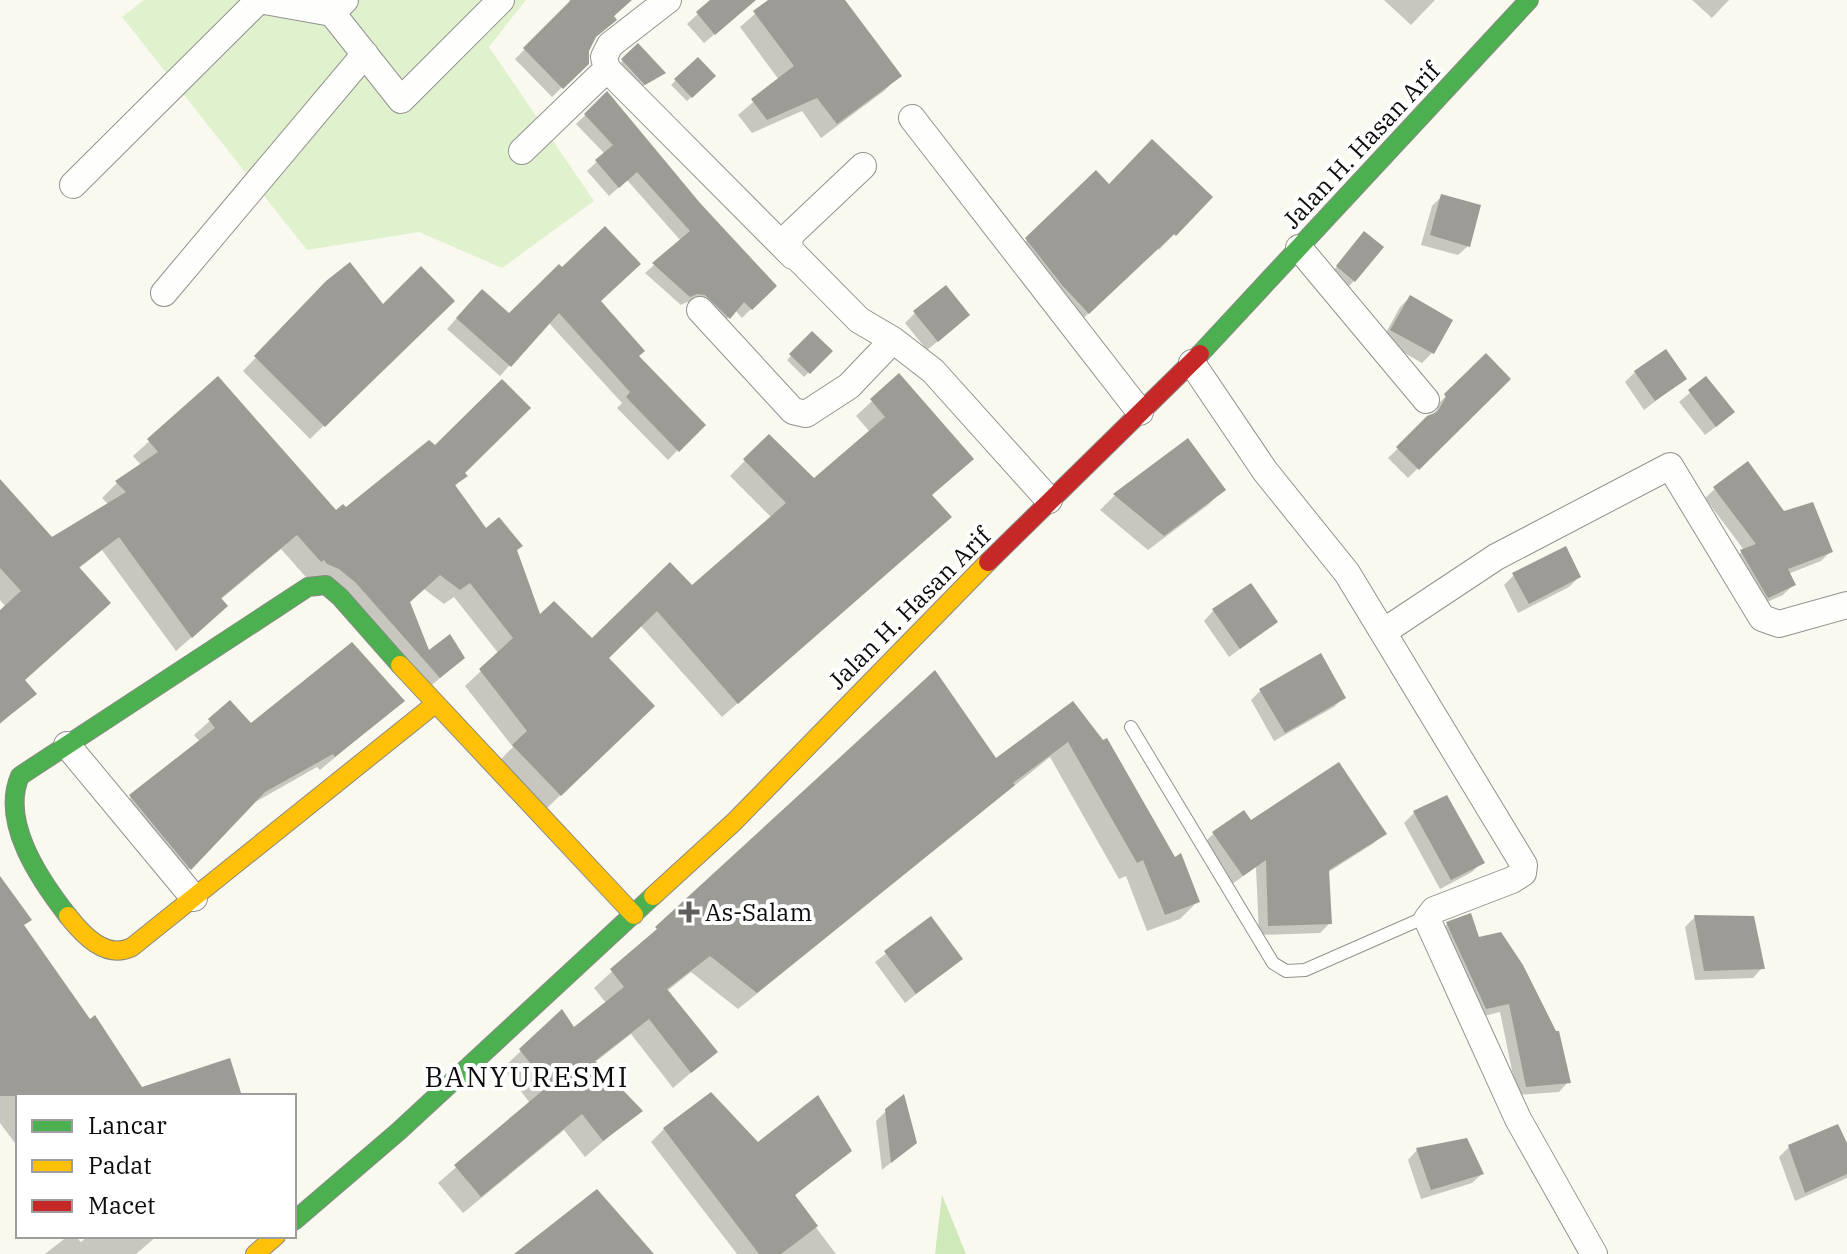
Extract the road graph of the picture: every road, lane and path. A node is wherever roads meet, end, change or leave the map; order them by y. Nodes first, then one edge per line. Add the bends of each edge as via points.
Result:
1 (501, 0) edge
2 (668, 0) edge
3 (1529, 0) edge
4 (339, 6) edge
5 (365, 54) junction
6 (607, 69) junction
7 (912, 118) dead end
8 (522, 151) dead end
9 (863, 166) dead end
10 (73, 185) dead end
11 (1299, 248) junction
12 (793, 256) junction
13 (164, 293) dead end
14 (700, 310) dead end
15 (893, 340) junction
16 (1192, 363) junction
17 (1426, 400) dead end
18 (1140, 412) junction
19 (1049, 500) junction
20 (1847, 605) edge
21 (1383, 632) junction
22 (435, 704) junction
23 (1131, 727) dead end
24 (67, 745) junction
25 (194, 898) junction
26 (634, 915) junction
27 (1428, 916) junction
28 (296, 1219) edge
29 (274, 1238) edge
30 (255, 1254) edge
31 (1594, 1254) edge

1 - 5 street via 401,100
2 - 6 street via 610,45 604,57
3 - 11 main road, Jalan H. Hasan Arif
4 - 5 street
4 - 10 street via 259,0
5 - 13 street
6 - 8 street
6 - 12 street
7 - 18 street
9 - 12 street via 790,235
11 - 16 main road, Jalan H. Hasan Arif
11 - 17 street
12 - 15 street via 859,320
14 - 15 street via 793,411 806,414 849,386
15 - 19 street via 933,371
16 - 18 main road, Jalan H. Hasan Arif
16 - 21 street via 1265,471 1347,573
18 - 19 main road, Jalan H. Hasan Arif
19 - 26 main road, Jalan H. Hasan Arif via 734,822
20 - 21 street via 1779,624 1762,618 1670,466 1496,557
21 - 27 street via 1525,870
22 - 24 main road via 340,597 320,585 308,587
22 - 25 main road
22 - 26 main road
23 - 27 lane via 1273,963 1286,971 1305,970
24 - 25 street
24 - 25 main road via 20,776 10,800 14,828 80,930 109,951 124,950
26 - 28 main road, Jalan H. Hasan Arif
27 - 31 street via 1518,1119
29 - 30 main road

